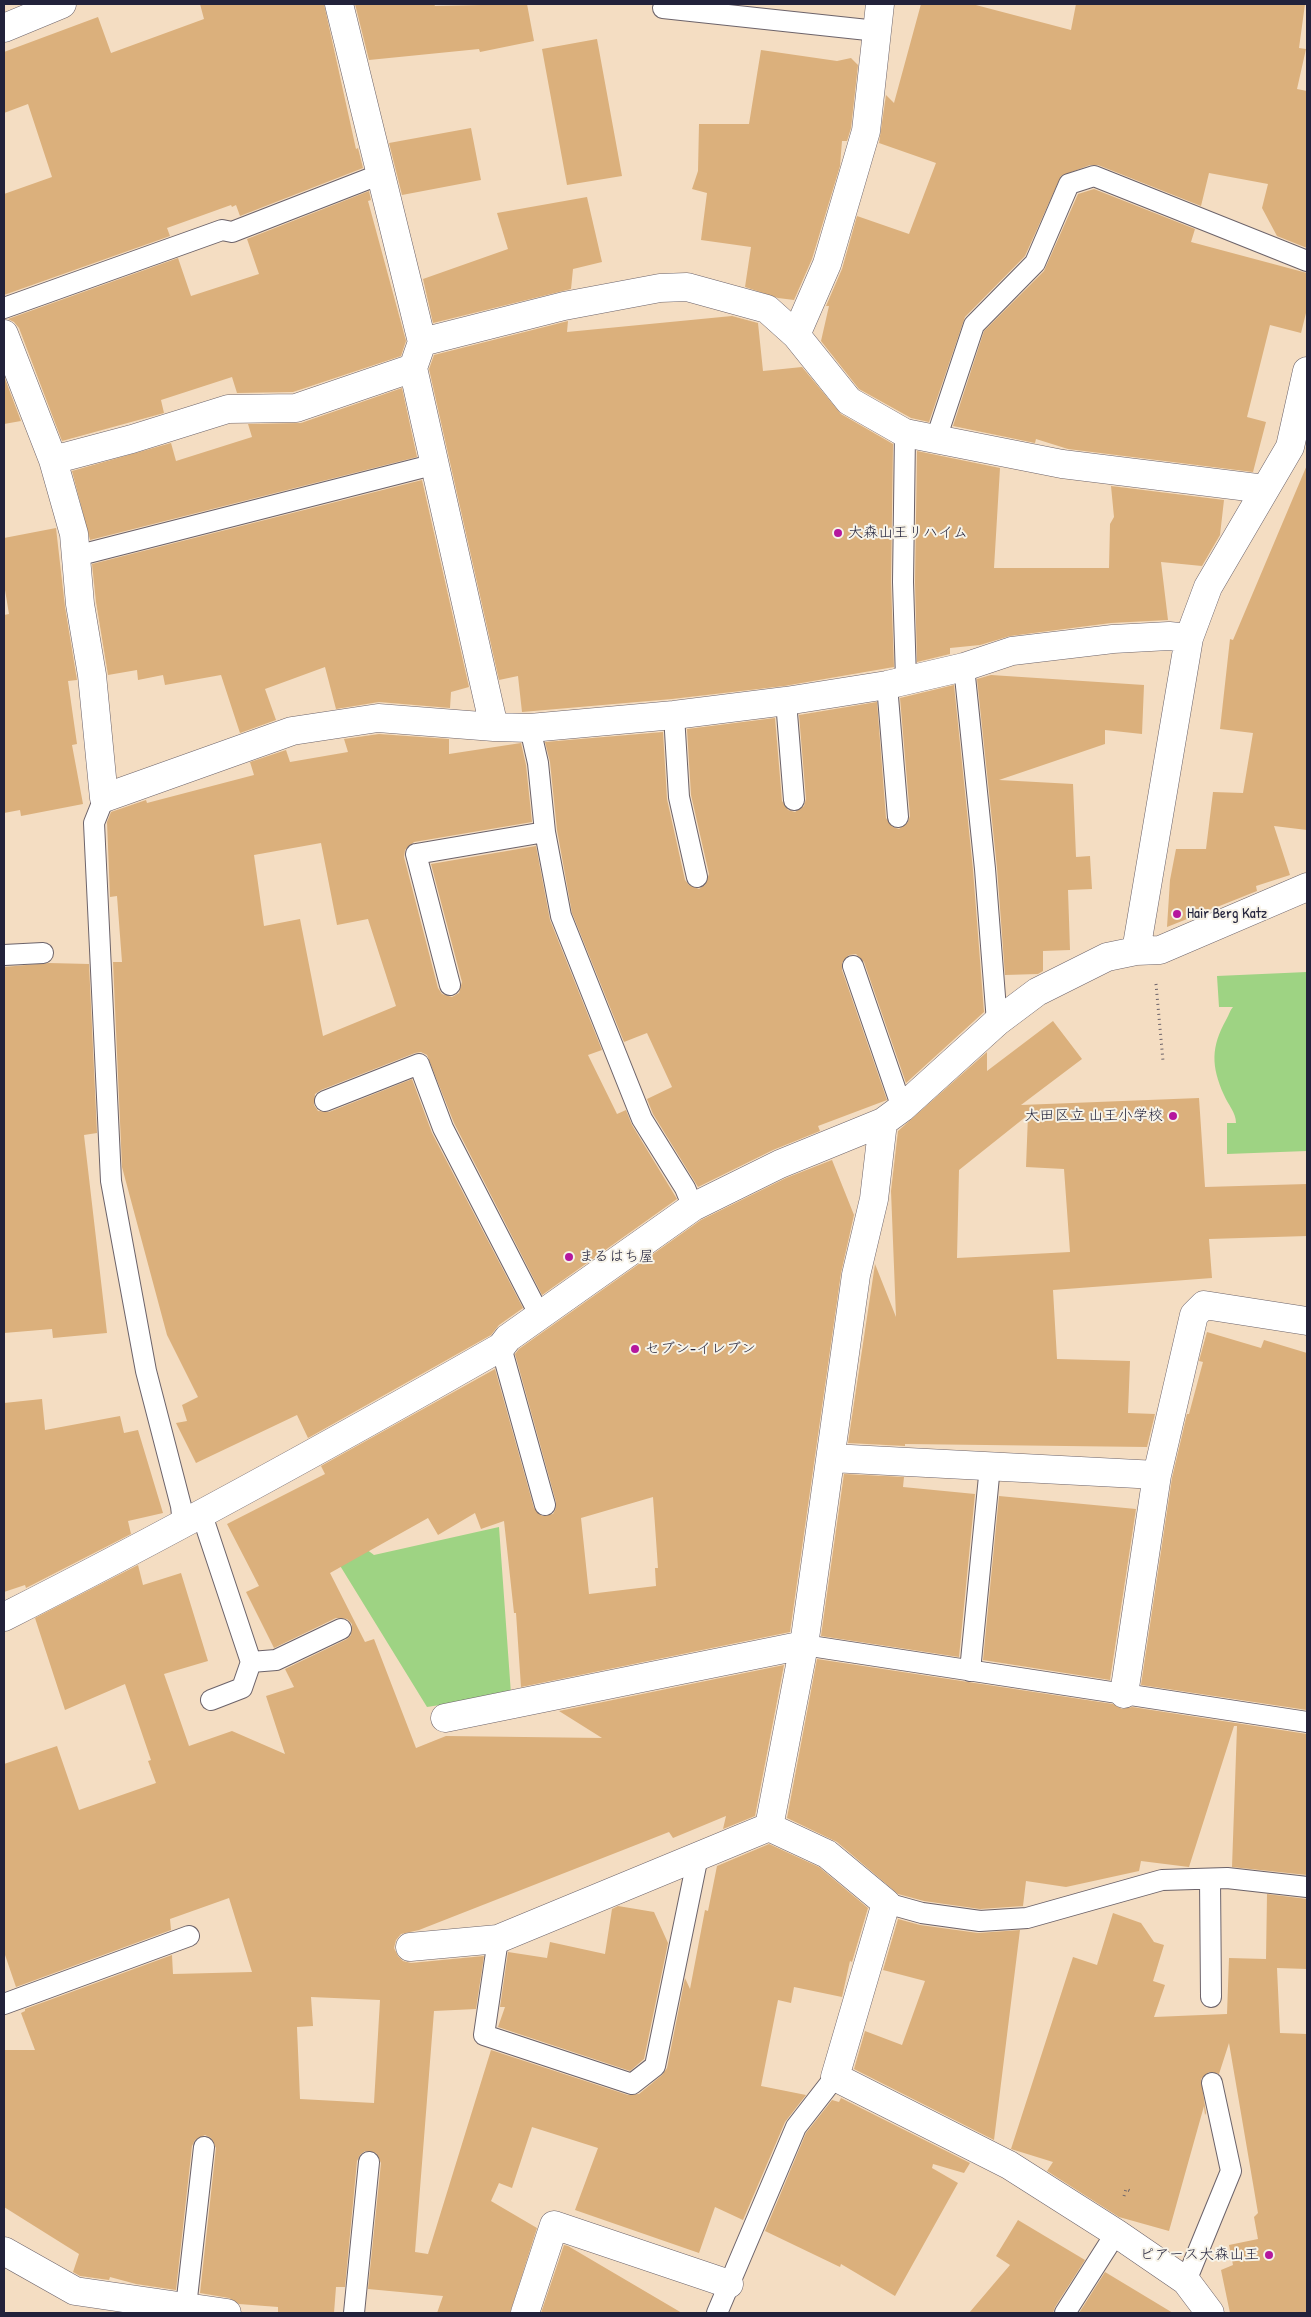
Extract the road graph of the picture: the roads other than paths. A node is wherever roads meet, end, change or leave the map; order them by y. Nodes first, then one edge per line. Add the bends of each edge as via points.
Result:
1 (62, 4) edge
2 (339, 4) edge
3 (880, 4) edge
4 (663, 8) dead end
5 (4, 28) edge
6 (877, 31) junction
7 (381, 174) junction
8 (1307, 261) edge
9 (4, 308) edge
10 (4, 334) edge
11 (796, 335) junction
12 (422, 342) junction
13 (413, 368) junction
14 (1307, 370) edge
15 (905, 433) junction
16 (936, 439) junction
17 (53, 460) junction
18 (436, 464) junction
19 (1265, 489) junction
20 (76, 556) junction
21 (1189, 638) junction
22 (964, 667) junction
23 (896, 682) junction
24 (786, 701) junction
25 (674, 714) junction
26 (494, 727) junction
27 (530, 728) junction
28 (104, 798) junction
29 (794, 800) dead end
30 (898, 817) dead end
31 (545, 832) junction
32 (697, 877) dead end
33 (1307, 887) edge
34 (1136, 951) junction
35 (43, 953) dead end
36 (4, 955) edge
37 (853, 966) dead end
38 (450, 985) dead end
39 (996, 1022) junction
40 (325, 1101) dead end
41 (892, 1115) junction
42 (693, 1207) junction
43 (540, 1316) junction
44 (1307, 1321) edge
45 (501, 1347) junction
46 (830, 1458) junction
47 (990, 1466) junction
48 (1157, 1475) junction
49 (545, 1505) dead end
50 (192, 1519) junction
51 (4, 1618) edge
52 (341, 1629) dead end
53 (804, 1645) junction
54 (251, 1662) junction
55 (970, 1671) junction
56 (1124, 1694) junction
57 (210, 1700) dead end
58 (445, 1718) dead end
59 (1307, 1722) edge
60 (769, 1827) junction
61 (698, 1856) junction
62 (1210, 1879) junction
63 (1307, 1887) edge
64 (886, 1903) junction
65 (189, 1936) dead end
66 (498, 1939) junction
67 (410, 1947) dead end
68 (1211, 1997) dead end
69 (4, 2004) edge
70 (835, 2077) junction
71 (1212, 2083) dead end
72 (204, 2147) dead end
73 (369, 2162) dead end
74 (1116, 2233) junction
75 (4, 2251) edge
76 (1186, 2281) junction
77 (729, 2284) junction
78 (186, 2307) junction
79 (227, 2313) edge
80 (354, 2313) edge
81 (525, 2313) edge
82 (717, 2313) edge
83 (1065, 2313) edge
84 (1210, 2313) edge

1 - 5 street
2 - 7 street
3 - 6 street
4 - 6 lane
6 - 11 street via 866,132 827,264
7 - 9 lane via 232,232 222,230
7 - 12 street
8 - 16 lane via 1094,176 1069,184 1035,263 974,325
10 - 17 street
11 - 12 street via 767,309 687,287 660,288 564,306
11 - 15 street via 848,401
12 - 13 street
13 - 17 street via 296,408 228,410
13 - 18 street
14 - 19 street via 1290,447
15 - 16 street
15 - 23 lane via 903,582
16 - 19 street via 1052,469
17 - 20 street via 74,534
18 - 20 lane
18 - 26 street
19 - 21 street via 1208,587
20 - 28 street
21 - 22 street via 1113,639 1012,651
21 - 34 street
22 - 23 street
22 - 39 lane via 985,869
23 - 24 street
23 - 30 lane
24 - 25 street
24 - 29 lane
25 - 27 street
25 - 32 lane via 678,797
26 - 27 street
26 - 28 street via 393,718 292,731 165,771
27 - 31 lane via 538,764
28 - 50 lane via 94,823 111,1181 146,1371 181,1506
31 - 38 lane via 416,854
31 - 42 lane via 561,916 642,1119 685,1188
33 - 34 street via 1160,950
34 - 39 street via 1107,957 1037,992
35 - 36 lane
37 - 41 lane
39 - 41 street
40 - 43 lane via 419,1064 443,1128
41 - 42 street via 780,1164
41 - 46 street via 856,1275
42 - 43 street
43 - 45 street via 508,1338
44 - 48 street via 1204,1305 1194,1315
45 - 49 lane
45 - 50 street
46 - 47 street
46 - 53 street
47 - 48 street
47 - 55 lane
48 - 56 street
50 - 51 street
50 - 54 lane
52 - 54 lane via 276,1660
53 - 55 lane
53 - 58 street
53 - 60 street
54 - 57 lane via 242,1688
55 - 56 lane
56 - 59 lane
60 - 61 street
60 - 64 street via 827,1854
61 - 66 street
61 - 66 lane via 655,2066 632,2084 484,2035
62 - 63 lane
62 - 64 lane via 1162,1880 1027,1918 980,1920 922,1913
62 - 68 lane
64 - 70 street
65 - 69 lane
66 - 67 street
70 - 74 street via 1008,2165
70 - 77 lane via 796,2127
71 - 76 lane via 1231,2171
72 - 78 lane
73 - 80 lane
74 - 76 street
74 - 83 lane
75 - 78 street via 75,2291
76 - 84 street
77 - 81 street via 554,2225
77 - 82 lane
78 - 79 street

